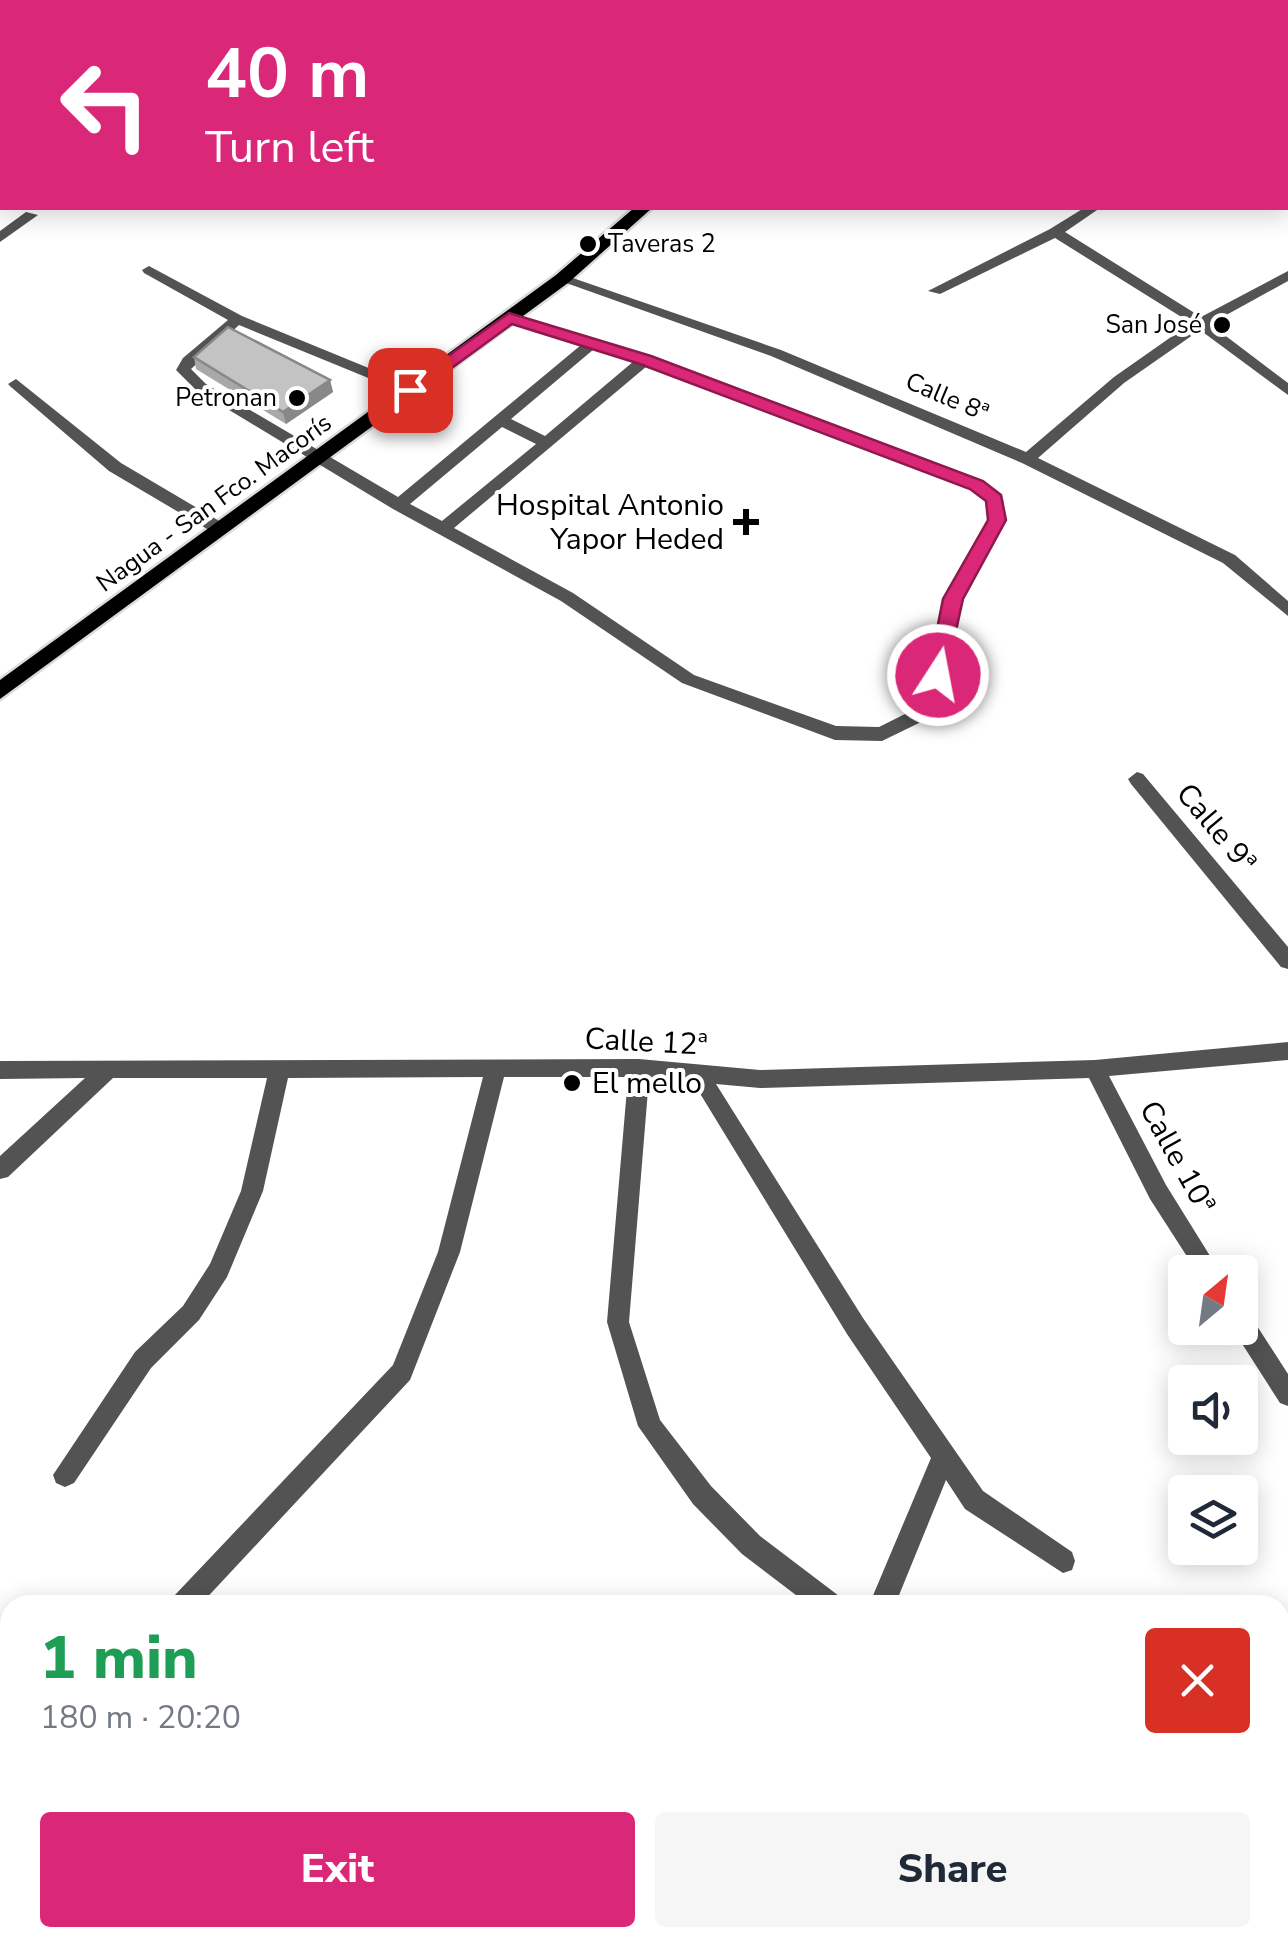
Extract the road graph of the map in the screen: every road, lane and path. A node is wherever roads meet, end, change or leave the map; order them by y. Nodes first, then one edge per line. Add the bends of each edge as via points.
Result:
1 (645, 210) edge
2 (1090, 210) edge
3 (31, 214) dead end
4 (1055, 232) junction
5 (0, 238) edge
6 (149, 270) dead end
7 (1288, 275) edge
8 (562, 279) junction
9 (935, 291) dead end
10 (237, 318) junction
11 (509, 318) junction
12 (1198, 323) junction
13 (592, 344) junction
14 (646, 360) junction
15 (16, 384) dead end
16 (410, 390) junction
17 (1288, 390) edge
18 (500, 420) junction
19 (547, 442) junction
20 (319, 457) junction
21 (1028, 459) junction
22 (398, 505) junction
23 (220, 529) junction
24 (443, 529) junction
25 (1288, 610) edge
26 (0, 690) edge
27 (1137, 778) dead end
28 (1288, 961) edge
29 (1288, 1051) edge
30 (639, 1068) junction
31 (496, 1069) junction
32 (1095, 1069) junction
33 (0, 1070) edge
34 (278, 1071) junction
35 (107, 1072) junction
36 (699, 1074) junction
37 (0, 1170) edge
38 (1198, 1255) edge
39 (1256, 1345) edge
40 (1288, 1396) edge
41 (944, 1456) junction
42 (65, 1475) dead end
43 (1063, 1561) dead end
44 (192, 1595) edge
45 (817, 1595) edge
46 (886, 1595) edge

1 - 8 main road, Nagua - San Fco. Macorís
2 - 4 street
3 - 5 street
4 - 9 street
4 - 12 street
6 - 10 street
7 - 12 street
8 - 11 main road, Nagua - San Fco. Macorís
8 - 21 street, Calle 8ª via 776,353
10 - 16 street
10 - 20 street via 184,370
11 - 13 street
11 - 16 main road, Nagua - San Fco. Macorís
12 - 17 street
12 - 21 street via 1090,399
13 - 14 street
13 - 18 street
14 - 19 street
14 - 24 street via 976,485 995,499 997,520 953,599 938,675 913,718 882,734 835,734 688,680 567,597
15 - 23 street via 115,468
16 - 20 main road, Nagua - San Fco. Macorís
18 - 19 street
18 - 22 street
19 - 24 street
20 - 22 street
20 - 23 main road, Nagua - San Fco. Macorís
21 - 25 street, Calle 8ª via 1229,558
22 - 24 street
23 - 26 main road, Nagua - San Fco. Macorís
27 - 28 street, Calle 9ª
29 - 32 street, Calle 12ª
30 - 31 street, Calle 12ª
30 - 36 street, Calle 12ª
30 - 45 street via 618,1322 650,1426 751,1545
31 - 34 street, Calle 12ª
31 - 44 street via 449,1252 402,1372
32 - 36 street, Calle 12ª via 760,1079
32 - 38 street, Calle 10ª
33 - 35 street, Calle 12ª
34 - 35 street, Calle 12ª
34 - 42 street via 252,1191 219,1270 191,1313 143,1360
35 - 37 street
36 - 41 street
39 - 40 street
41 - 43 street via 974,1500
41 - 46 street

